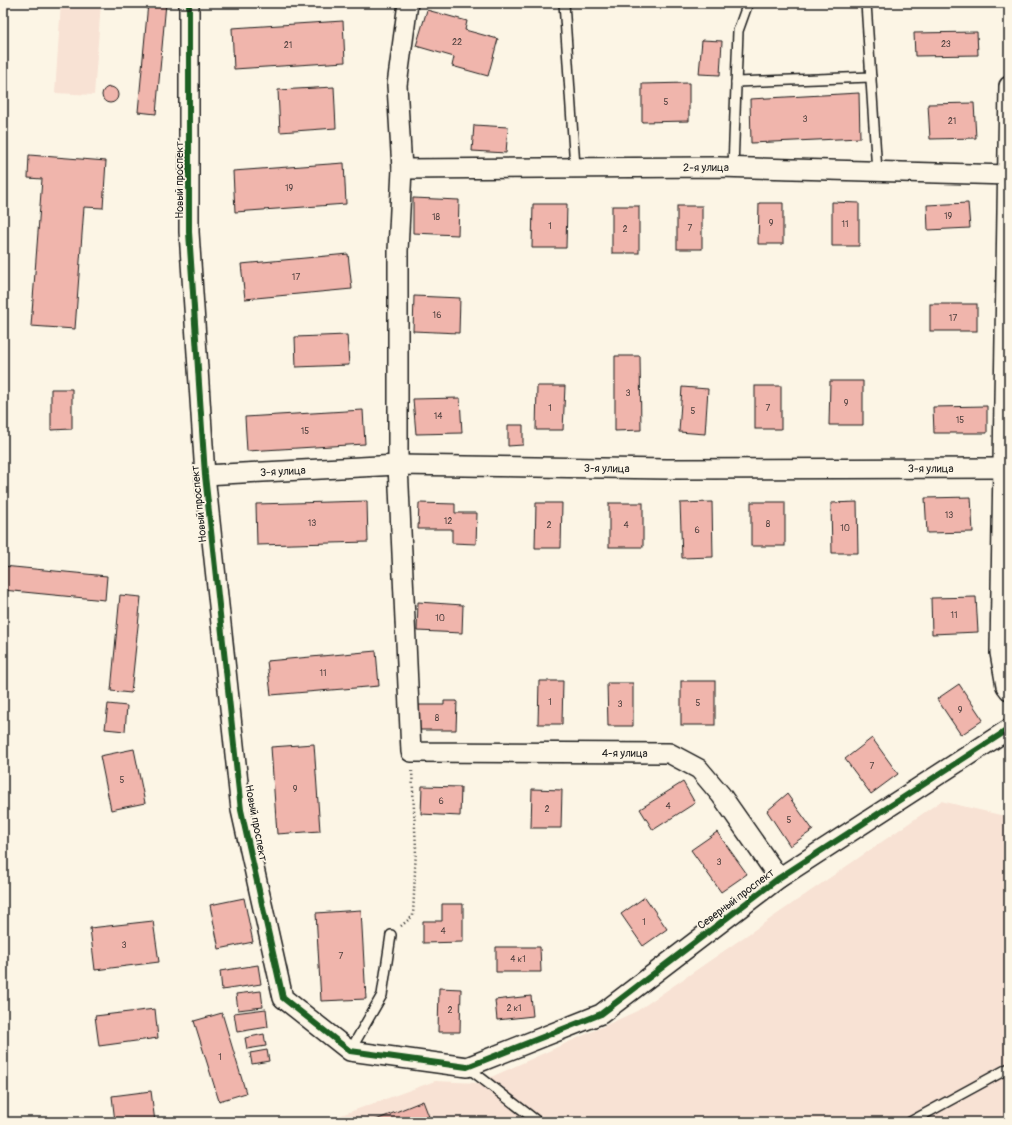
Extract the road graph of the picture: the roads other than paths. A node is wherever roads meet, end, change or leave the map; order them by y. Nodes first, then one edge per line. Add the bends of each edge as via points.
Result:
1 (189, 3) edge
2 (408, 3) edge
3 (564, 3) edge
4 (748, 3) edge
5 (866, 3) edge
6 (871, 77) junction
7 (736, 82) junction
8 (1009, 86) edge
9 (574, 167) junction
10 (733, 168) junction
11 (402, 169) junction
12 (877, 172) junction
13 (1009, 175) edge
14 (398, 465) junction
15 (1006, 468) edge
16 (205, 475) junction
17 (1009, 690) edge
18 (1009, 729) edge
19 (779, 878) junction
20 (391, 935) road end
21 (350, 1051) junction
22 (467, 1067) junction
23 (1009, 1068) edge
24 (538, 1122) edge
25 (910, 1122) edge

1 - 16 street, Новый проспект via 189,232
2 - 11 street via 397,85
3 - 9 lane
4 - 7 lane via 738,31
5 - 6 lane
6 - 7 lane
6 - 12 lane
7 - 10 lane
8 - 13 street
9 - 10 street, 2-я улица
9 - 11 street, 2-я улица
10 - 12 street, 2-я улица
11 - 14 street via 398,251
12 - 13 street, 2-я улица
13 - 15 street
14 - 15 street, 3-я улица
14 - 16 street, 3-я улица
14 - 19 street, 4-я улица via 411,752 669,753 699,769 721,795
15 - 17 street via 1000,653
16 - 21 street, Новый проспект via 241,810 283,998
18 - 19 street, Северный проспект
19 - 22 street, Северный проспект via 601,1014
20 - 21 lane via 382,995
21 - 22 street
22 - 24 lane
23 - 25 lane

